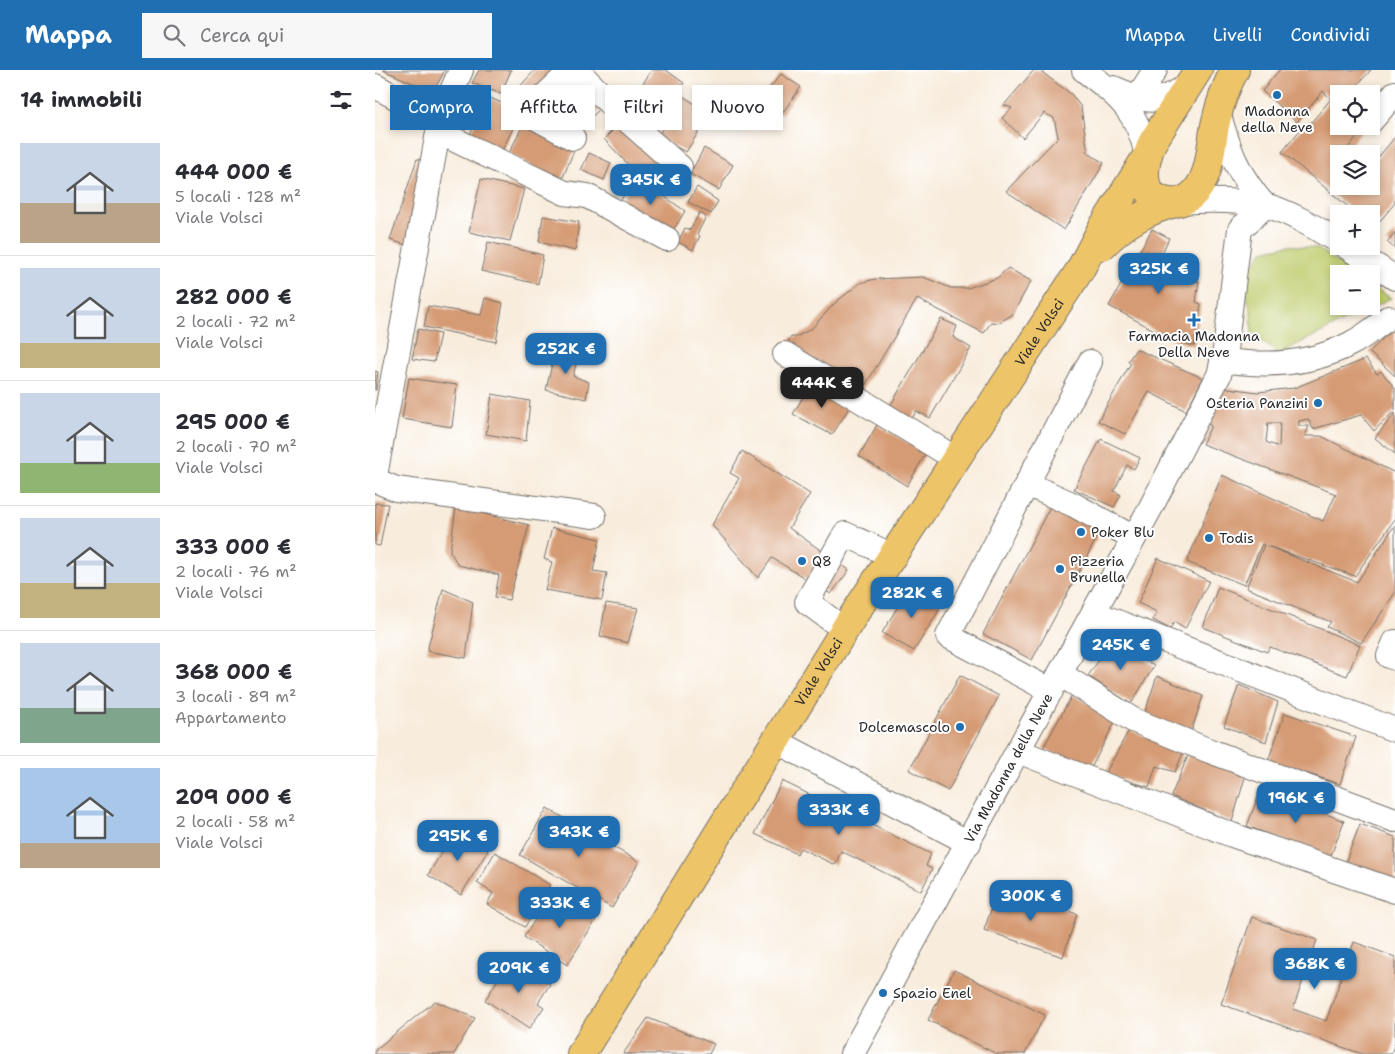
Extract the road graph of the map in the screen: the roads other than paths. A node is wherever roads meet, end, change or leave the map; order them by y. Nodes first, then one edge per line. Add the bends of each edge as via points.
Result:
1 (461, 70) edge
2 (572, 70) edge
3 (577, 70) edge
4 (1155, 70) edge
5 (1232, 75) edge
6 (1093, 77) edge
7 (1194, 77) edge
8 (454, 85) edge
9 (375, 86) edge
10 (1395, 93) edge
11 (390, 94) edge
12 (1138, 98) junction
13 (1380, 110) edge
14 (1218, 112) junction
15 (438, 130) edge
16 (447, 130) edge
17 (573, 138) dead end
18 (1147, 156) junction
19 (680, 167) dead end
20 (1191, 201) junction
21 (1265, 206) junction
22 (1240, 229) junction
23 (1330, 237) edge
24 (667, 238) dead end
25 (1359, 255) edge
26 (1080, 270) junction
27 (1395, 278) edge
28 (1388, 318) dead end
29 (785, 354) dead end
30 (1222, 360) junction
31 (1090, 362) dead end
32 (956, 459) junction
33 (375, 476) edge
34 (375, 480) edge
35 (1027, 484) junction
36 (594, 516) dead end
37 (1135, 538) junction
38 (893, 556) junction
39 (1094, 613) junction
40 (845, 630) junction
41 (1395, 642) edge
42 (1395, 658) edge
43 (1056, 683) junction
44 (1395, 730) edge
45 (776, 741) junction
46 (1018, 751) junction
47 (1395, 820) edge
48 (969, 843) junction
49 (1395, 891) edge
50 (581, 1054) edge
51 (852, 1054) edge

1 - 8 street
2 - 17 street via 536,104 538,119
3 - 19 street via 620,114
4 - 12 street
5 - 14 main road
6 - 12 street
6 - 18 street via 1135,117 1143,134
7 - 12 street via 1169,97 1156,100
7 - 18 main road
9 - 11 street
10 - 13 street
14 - 20 main road via 1205,174 1190,196
14 - 21 street via 1236,168
15 - 33 street
16 - 24 street via 451,138 565,192 587,196
18 - 20 main road via 1145,182 1148,191 1157,199
18 - 26 main road
20 - 21 street
20 - 22 street via 1220,206
20 - 26 main road via 1139,215 1119,229
21 - 22 street
21 - 23 street
22 - 30 street, Via Madonna della Neve
25 - 27 street
26 - 32 main road, Viale Volsci
28 - 30 street via 1351,344 1320,357 1270,364
29 - 32 street
30 - 37 street, Via Madonna della Neve via 1219,375
31 - 35 street
32 - 38 main road, Viale Volsci
34 - 36 street via 396,489
35 - 37 street
35 - 43 street via 947,636
37 - 39 street, Via Madonna della Neve
38 - 40 main road, Viale Volsci
38 - 40 street via 845,534 807,602
39 - 43 street, Via Madonna della Neve
39 - 44 street
40 - 45 main road, Viale Volsci
41 - 42 street via 1389,656
43 - 46 street, Via Madonna della Neve
43 - 47 street via 1210,752
45 - 48 street
45 - 50 main road, Viale Volsci
46 - 48 street, Via Madonna della Neve
46 - 49 street via 1232,835
48 - 51 street, Via Madonna della Neve

